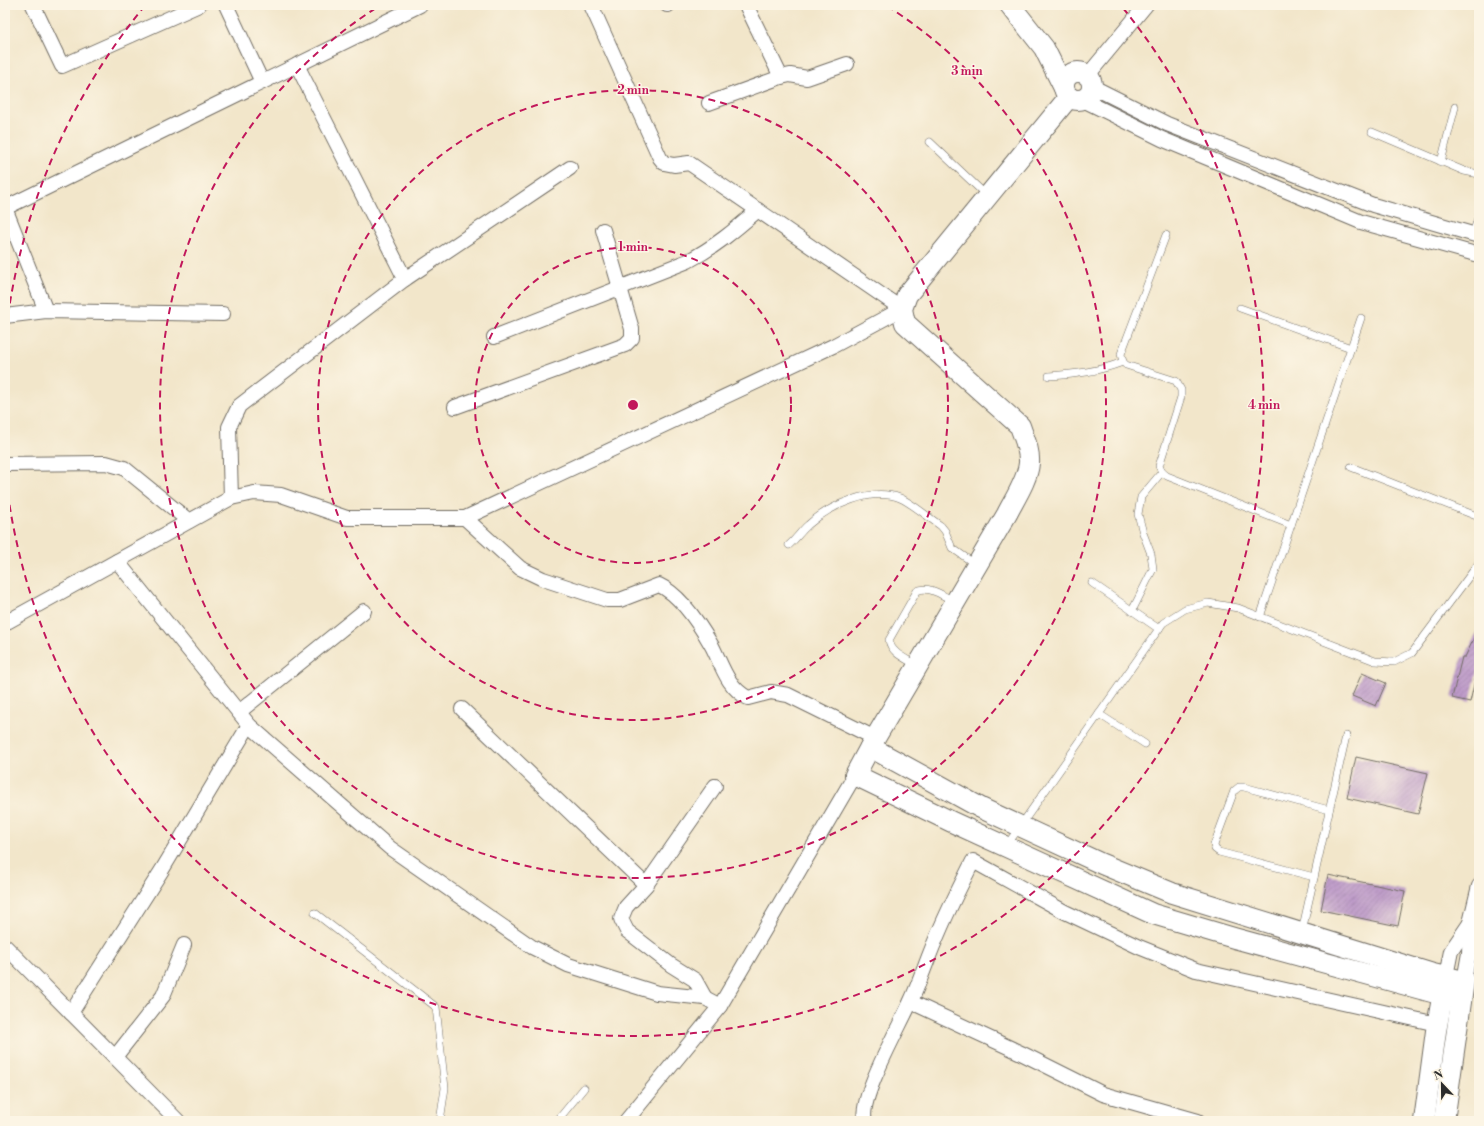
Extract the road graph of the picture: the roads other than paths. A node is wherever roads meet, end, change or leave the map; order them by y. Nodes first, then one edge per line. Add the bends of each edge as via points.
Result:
1 (33, 5) edge
2 (199, 5) edge
3 (226, 5) edge
4 (420, 5) edge
5 (591, 5) edge
6 (746, 5) edge
7 (1010, 5) edge
8 (1146, 5) edge
9 (297, 64) junction
10 (847, 64) dead end
11 (781, 77) junction
12 (262, 82) junction
13 (1079, 86) junction
14 (709, 103) dead end
15 (1455, 107) dead end
16 (1372, 132) dead end
17 (930, 142) dead end
18 (1441, 162) junction
19 (570, 168) dead end
20 (1479, 174) edge
21 (988, 196) junction
22 (5, 208) edge
23 (758, 210) junction
24 (1479, 216) edge
25 (603, 230) dead end
26 (1166, 235) dead end
27 (1476, 235) edge
28 (1479, 255) edge
29 (405, 278) junction
30 (620, 288) junction
31 (1240, 308) dead end
32 (902, 309) junction
33 (46, 311) junction
34 (223, 314) dead end
35 (5, 316) edge
36 (1361, 318) dead end
37 (494, 337) dead end
38 (1351, 348) junction
39 (1123, 362) junction
40 (1049, 376) dead end
41 (455, 407) dead end
42 (5, 464) edge
43 (1351, 467) dead end
44 (1162, 472) junction
45 (231, 498) junction
46 (1479, 517) edge
47 (465, 518) junction
48 (189, 521) junction
49 (1291, 525) junction
50 (790, 546) dead end
51 (117, 562) junction
52 (1479, 563) edge
53 (977, 565) junction
54 (1092, 583) dead end
55 (956, 601) junction
56 (364, 611) dead end
57 (1132, 611) junction
58 (1260, 617) junction
59 (5, 623) edge
60 (1159, 629) junction
61 (918, 666) junction
62 (462, 709) dead end
63 (239, 712) junction
64 (1099, 714) junction
65 (249, 725) junction
66 (1346, 736) dead end
67 (873, 743) junction
68 (1145, 744) dead end
69 (855, 775) junction
70 (715, 786) dead end
71 (1329, 810) junction
72 (1020, 826) junction
73 (1006, 846) junction
74 (1314, 877) junction
75 (646, 884) junction
76 (1479, 886) edge
77 (315, 913) dead end
78 (1470, 923) junction
79 (1301, 933) junction
80 (184, 945) dead end
81 (5, 946) edge
82 (1474, 952) edge
83 (1454, 988) junction
84 (705, 998) junction
85 (911, 1002) junction
86 (720, 1006) junction
87 (71, 1013) junction
88 (1437, 1024) junction
89 (115, 1057) junction
90 (584, 1088) dead end
91 (178, 1121) edge
92 (440, 1121) edge
93 (557, 1121) edge
94 (626, 1121) edge
95 (865, 1121) edge
96 (1198, 1121) edge
97 (1424, 1121) edge
98 (1444, 1121) edge

1 - 2 street via 62,66
3 - 12 street
4 - 9 street
5 - 23 street via 664,163 689,163
6 - 11 street
7 - 13 street via 1044,48
8 - 13 street
9 - 12 street
9 - 29 street
10 - 11 street via 807,78 790,75
11 - 14 street
12 - 22 street
13 - 21 street
13 - 27 street via 1167,124 1373,205
13 - 28 street via 1162,139 1361,222
15 - 18 lane
16 - 18 lane
17 - 21 lane
18 - 20 lane
19 - 29 street
21 - 32 street via 907,295
22 - 33 street
23 - 30 street via 708,250 688,261
23 - 32 street
24 - 27 lane
25 - 30 street
26 - 39 lane via 1120,354
29 - 45 street via 240,406 229,428
30 - 37 street
30 - 41 street via 632,329 632,338 625,345
31 - 38 lane
32 - 47 street via 833,346
32 - 53 street via 905,324 1020,426 1027,445 1029,463 1026,476
33 - 34 street
33 - 35 street
36 - 38 lane
38 - 49 lane
39 - 40 lane via 1079,374
39 - 44 lane via 1130,367 1176,381 1181,390 1159,466
42 - 48 street via 106,463 124,468
43 - 46 lane
44 - 49 lane
44 - 57 lane via 1141,497 1138,514 1151,554 1153,569
45 - 47 street via 254,493 281,495 347,518
45 - 48 street
47 - 67 street via 520,568 544,579 607,600 620,600 659,585 666,588 682,602 711,645 728,681 741,695 748,698 771,692 788,695
48 - 51 street
49 - 58 lane
50 - 53 lane via 808,525 832,508 852,500 889,494 902,499 941,526 952,548
51 - 59 street
51 - 63 street
52 - 58 lane via 1412,653 1394,662 1374,661
53 - 55 street
54 - 57 lane
55 - 61 street
55 - 61 lane via 928,588 917,591 889,640 894,651
56 - 63 street
57 - 60 lane
58 - 60 lane via 1238,608 1208,603 1185,609 1163,623
60 - 64 lane
61 - 67 street
62 - 75 street
63 - 65 street
64 - 68 lane
64 - 72 lane
65 - 84 street via 390,848 532,947 568,965 657,993
65 - 87 street via 162,870
66 - 71 lane
67 - 69 street
67 - 72 street via 981,808
69 - 73 street
69 - 86 street
70 - 75 street
71 - 74 lane
71 - 74 lane via 1238,787 1234,790 1214,845 1219,852
72 - 73 lane
72 - 79 street via 1172,893
73 - 83 street via 1153,914 1234,938
74 - 79 lane
75 - 84 street via 626,907 621,919 627,931 695,980
76 - 78 street
77 - 92 lane via 436,1007 445,1088
78 - 82 street
78 - 83 street via 1451,951
79 - 83 street via 1432,974
80 - 89 street via 164,996
81 - 87 street
82 - 83 street
83 - 88 street
83 - 98 street
84 - 86 street
85 - 88 street via 939,932 972,861 1064,912 1138,947 1196,970
85 - 95 street via 873,1081 865,1106
85 - 96 street via 1103,1094
86 - 94 street
87 - 89 street
88 - 97 street
89 - 91 street
90 - 93 lane

